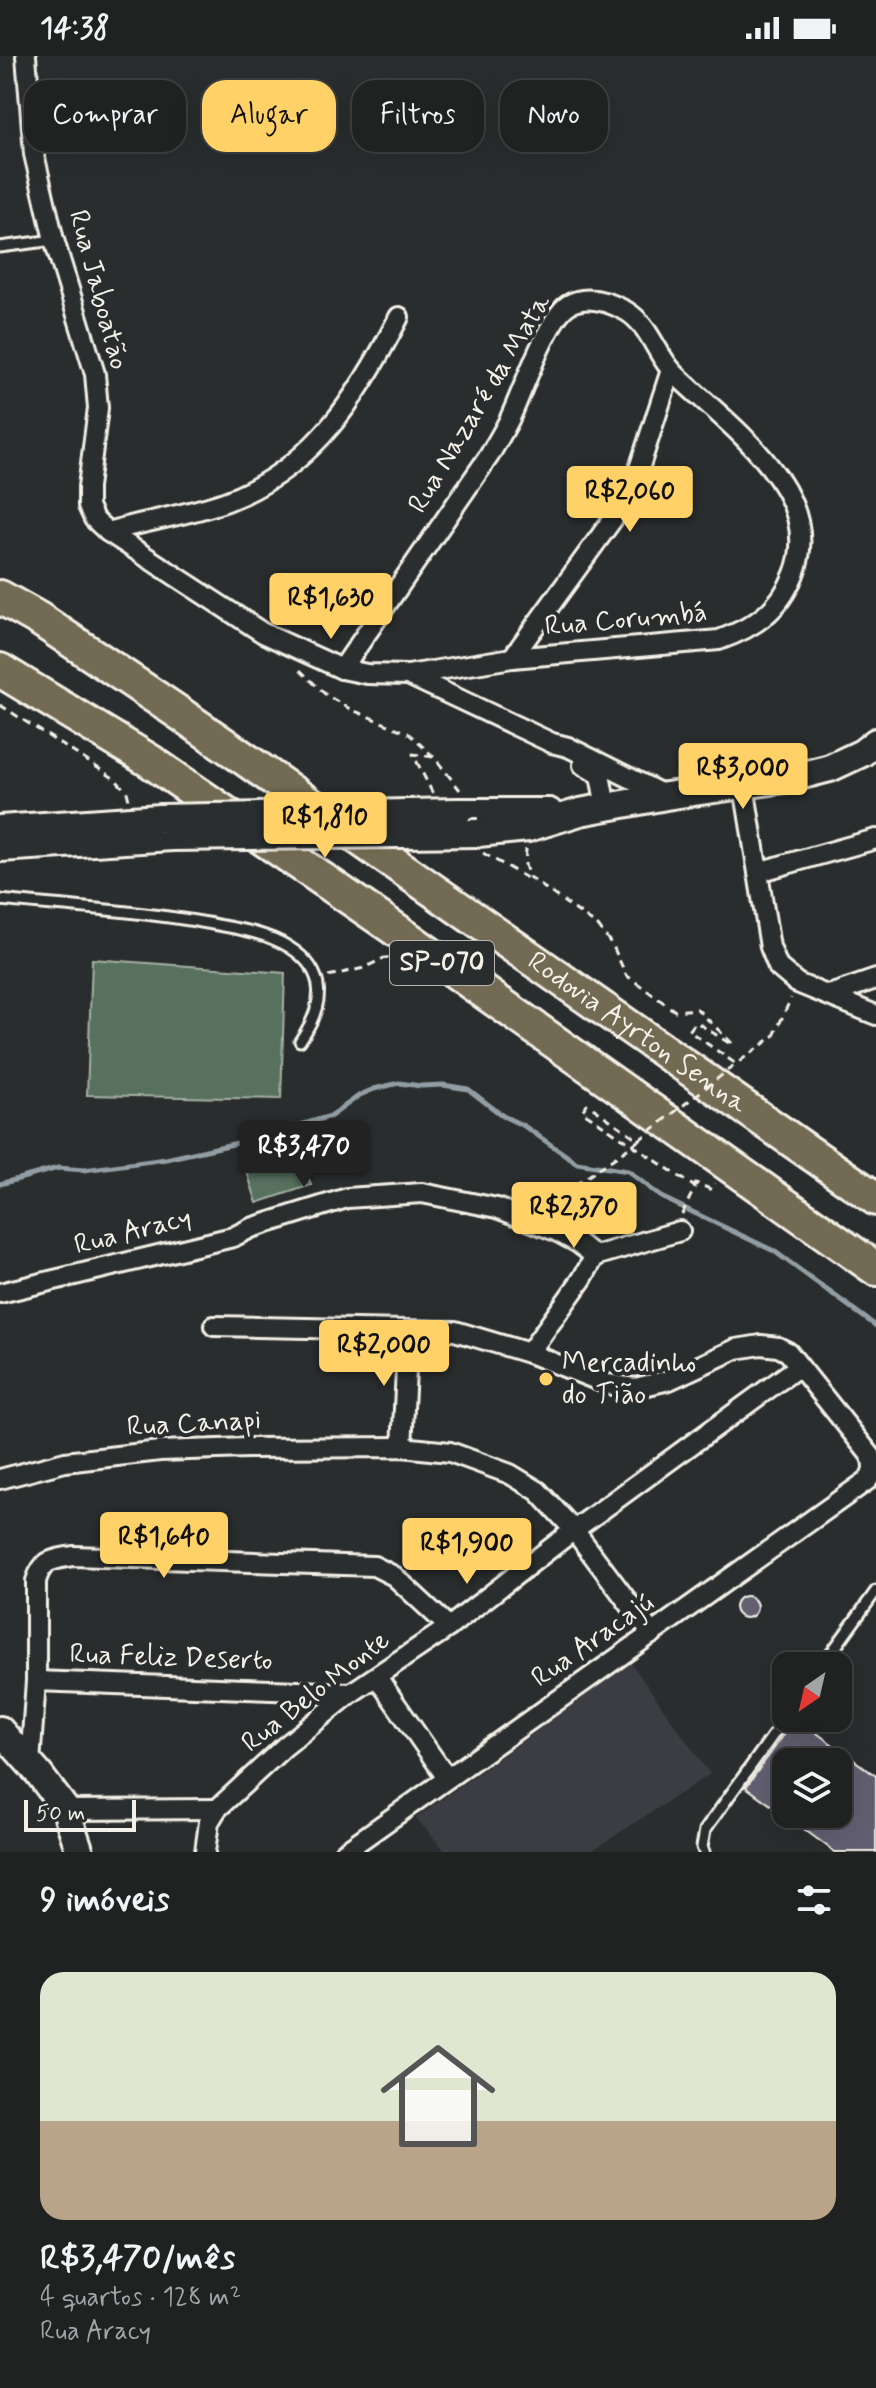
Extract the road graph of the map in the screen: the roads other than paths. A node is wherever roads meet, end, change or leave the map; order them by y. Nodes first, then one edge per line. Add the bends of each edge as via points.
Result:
1 (26, 56) edge
2 (54, 240) junction
3 (0, 247) edge
4 (593, 299) joint
5 (399, 317) dead end
6 (671, 370) junction
7 (108, 532) junction
8 (0, 597) edge
9 (512, 658) junction
10 (342, 669) junction
11 (0, 670) edge
12 (408, 675) junction
13 (876, 742) edge
14 (552, 743) junction
15 (744, 786) junction
16 (666, 796) junction
17 (606, 807) junction
18 (580, 812) junction
19 (156, 825) junction
20 (472, 826) junction
21 (0, 829) edge
22 (876, 839) edge
23 (0, 848) edge
24 (758, 872) junction
25 (0, 900) edge
26 (876, 979) edge
27 (829, 995) junction
28 (876, 1015) edge
29 (300, 1041) dead end
30 (876, 1199) edge
31 (680, 1225) road end
32 (595, 1256) junction
33 (876, 1269) edge
34 (0, 1293) edge
35 (214, 1326) dead end
36 (408, 1331) junction
37 (529, 1353) junction
38 (798, 1367) junction
39 (402, 1447) junction
40 (0, 1479) edge
41 (574, 1530) junction
42 (876, 1591) edge
43 (449, 1627) junction
44 (652, 1634) junction
45 (832, 1652) edge
46 (377, 1677) junction
47 (36, 1681) junction
48 (351, 1693) junction
49 (0, 1730) edge
50 (775, 1732) edge
51 (30, 1763) junction
52 (447, 1778) junction
53 (217, 1809) junction
54 (66, 1810) junction
55 (80, 1852) edge
56 (205, 1852) edge
57 (344, 1852) edge
58 (704, 1852) edge

1 - 2 street, Rua Jaboatão via 34,154
2 - 3 lane
2 - 7 street, Rua Jaboatão via 95,374 98,408 88,506
4 - 6 street, Rua Corumbá via 638,321
4 - 10 street, Rua Nazaré da Mata via 578,300 559,314 489,456
5 - 7 street via 345,412 279,476 225,502
6 - 9 street via 623,505
6 - 9 street, Rua Corumbá via 776,473 795,507 801,537 787,592 747,630 719,640
7 - 10 street via 263,633
8 - 30 highway, Rodovia Ayrton Senna / SP-070 via 179,713
9 - 12 street, Rua Corumbá
10 - 12 street
11 - 33 highway, Rodovia Ayrton Senna / SP-070 via 188,787
12 - 14 street
13 - 15 main road via 830,768
14 - 16 street
14 - 17 street via 600,775
15 - 16 main road
15 - 24 street
16 - 17 main road
17 - 18 main road
18 - 20 main road
18 - 20 main road via 528,828
19 - 20 main road, bridge
19 - 21 main road
19 - 23 main road
22 - 24 street
24 - 27 street via 773,959 797,983
25 - 29 lane via 130,910 235,928 289,947 307,961 320,996
26 - 27 street
27 - 28 street
31 - 32 street
32 - 34 street, Rua Aracy via 556,1231 497,1208 422,1193 324,1204 233,1237
32 - 37 street
35 - 36 street
36 - 37 street via 455,1331
36 - 39 street
37 - 38 street via 607,1384 635,1388 669,1380 736,1349 761,1345 788,1352
38 - 41 street, Rua Belo Monte
38 - 44 street, Rua Aracajú via 871,1456 873,1473
39 - 40 street, Rua Canapi via 160,1451 65,1462
39 - 41 street, Rua Canapi via 450,1452 510,1474 538,1491
41 - 43 street, Rua Belo Monte
41 - 44 street, Rua Canapi
42 - 45 lane
43 - 46 street, Rua Belo Monte
43 - 47 street via 394,1576 374,1566 73,1556 40,1568 36,1581
44 - 52 street, Rua Aracajú
46 - 48 street, Rua Belo Monte
46 - 52 street
47 - 48 street, Rua Feliz Deserto
47 - 51 street
48 - 53 street, Rua Belo Monte
49 - 51 main road
50 - 58 lane via 705,1830
51 - 54 main road
52 - 57 street, Rua Aracajú
53 - 54 street
53 - 56 street via 209,1822
54 - 55 main road

